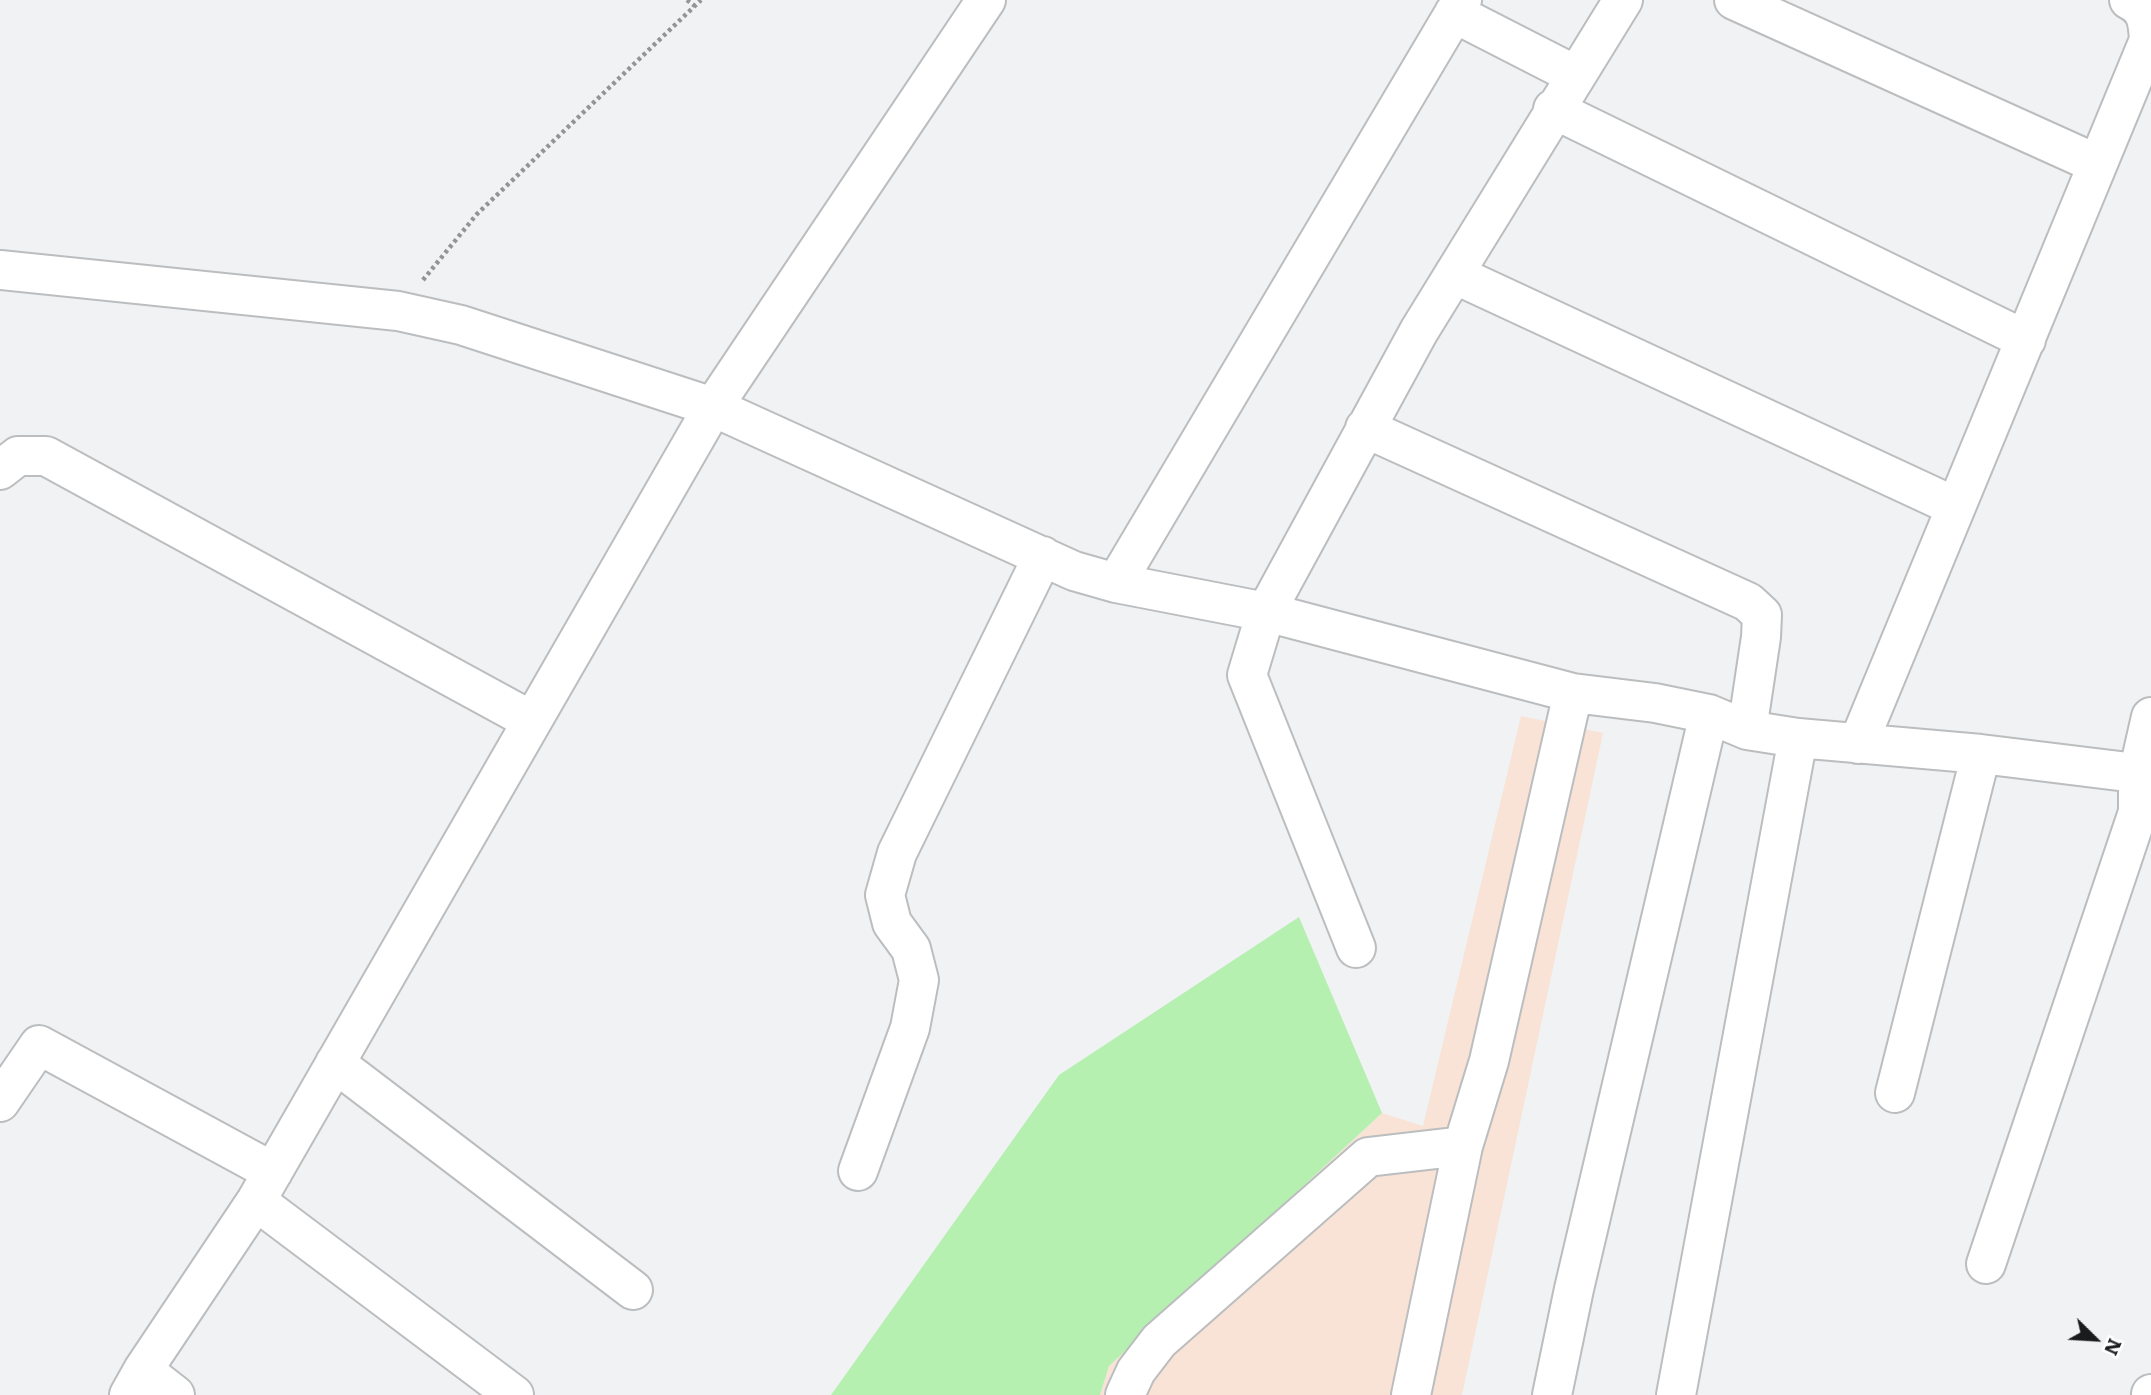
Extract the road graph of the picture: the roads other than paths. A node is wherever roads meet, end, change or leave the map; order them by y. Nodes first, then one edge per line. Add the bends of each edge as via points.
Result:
1 (986, 0) edge
2 (1623, 0) edge
3 (1734, 0) edge
4 (2129, 0) edge
5 (1458, 6) edge
6 (1574, 75) junction
7 (1553, 109) junction
8 (2097, 164) junction
9 (0, 270) edge
10 (1454, 274) junction
11 (2025, 340) junction
12 (713, 407) junction
13 (1365, 428) junction
14 (0, 470) edge
15 (1956, 508) junction
16 (1043, 556) junction
17 (1116, 583) junction
18 (1266, 612) junction
19 (1573, 693) junction
20 (1709, 714) junction
21 (2151, 717) edge
22 (532, 721) junction
23 (1746, 730) junction
24 (1798, 738) junction
25 (1858, 744) junction
26 (1981, 754) junction
27 (2145, 774) edge
28 (1356, 948) dead end
29 (335, 1063) junction
30 (1895, 1093) dead end
31 (0, 1102) edge
32 (1463, 1146) junction
33 (858, 1171) dead end
34 (264, 1187) junction
35 (1986, 1264) dead end
36 (633, 1290) dead end
37 (136, 1383) edge
38 (176, 1395) edge
39 (514, 1395) edge
40 (1125, 1395) edge
41 (1411, 1395) edge
42 (1552, 1395) edge
43 (1676, 1395) edge

1 - 12 street
2 - 6 street
3 - 8 street
4 - 8 street via 2148,18 2148,40
5 - 6 street
5 - 17 street
6 - 7 street
7 - 10 street
7 - 11 street
8 - 11 street
9 - 12 street via 398,311 461,325
10 - 13 street
10 - 15 street
11 - 15 street
12 - 16 street
12 - 22 street
13 - 18 street
13 - 23 street via 1748,602 1762,615 1762,637
14 - 22 street via 18,456 46,456
15 - 25 street
16 - 17 street
16 - 33 street via 897,853 885,895 892,923 911,949 919,980 910,1028
17 - 18 street
18 - 19 street
18 - 28 street via 1247,675
19 - 20 street
19 - 32 street via 1489,1061
20 - 23 street
20 - 42 street
21 - 27 street
22 - 29 street
23 - 24 street
24 - 25 street
24 - 43 street
25 - 26 street
26 - 27 street
26 - 30 street
27 - 35 street via 2138,812
29 - 34 street
29 - 36 street
31 - 34 street via 39,1045
32 - 40 street via 1368,1157 1159,1341
32 - 41 street
34 - 37 street
34 - 39 street
37 - 38 street

